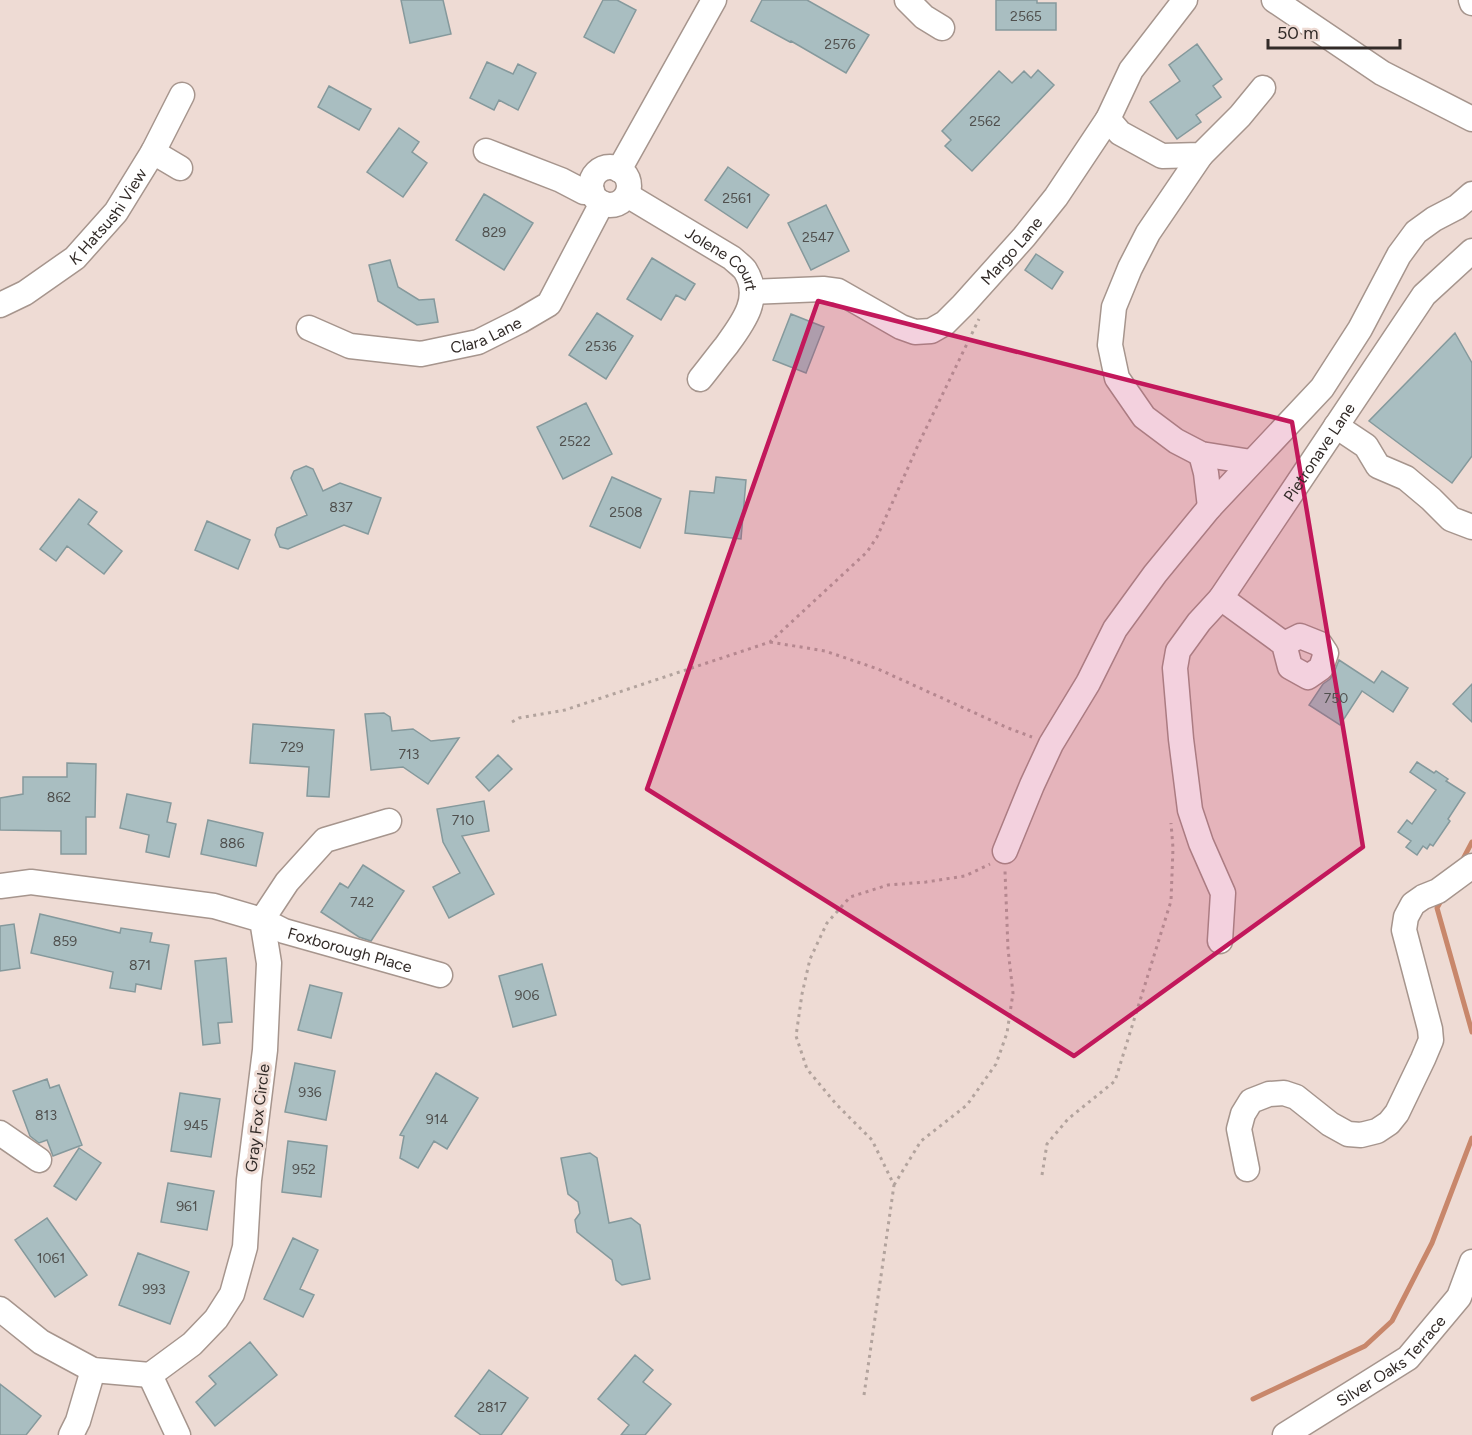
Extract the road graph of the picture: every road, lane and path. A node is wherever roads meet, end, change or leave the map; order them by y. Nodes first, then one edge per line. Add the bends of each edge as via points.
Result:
1 (714, 0) edge
2 (907, 0) edge
3 (1185, 0) edge
4 (1274, 0) edge
5 (942, 28) dead end
6 (1263, 88) dead end
7 (182, 95) dead end
8 (1108, 119) junction
9 (1472, 119) edge
10 (486, 151) dead end
11 (153, 152) junction
12 (1201, 155) junction
13 (180, 168) dead end
14 (619, 170) junction
15 (1472, 194) edge
16 (627, 195) junction
17 (597, 197) junction
18 (1472, 251) edge
19 (752, 292) junction
20 (0, 305) edge
21 (982, 312) dead end
22 (309, 328) dead end
23 (700, 379) dead end
24 (1336, 426) junction
25 (1201, 453) junction
26 (1251, 462) junction
27 (1210, 507) junction
28 (1472, 527) edge
29 (1221, 598) junction
30 (770, 642) junction
31 (1284, 644) dead end
32 (512, 722) dead end
33 (1051, 744) junction
34 (389, 821) dead end
35 (1171, 824) dead end
36 (1005, 851) junction
37 (1470, 876) edge
38 (0, 886) edge
39 (262, 920) junction
40 (1220, 941) dead end
41 (440, 975) dead end
42 (0, 1133) edge
43 (39, 1160) dead end
44 (1247, 1169) dead end
45 (1042, 1175) dead end
46 (894, 1185) junction
47 (1472, 1262) edge
48 (0, 1310) edge
49 (93, 1370) junction
50 (150, 1375) junction
51 (864, 1395) dead end
52 (71, 1435) edge
53 (178, 1435) edge
54 (1285, 1435) edge

1 - 14 street
2 - 5 street
3 - 8 street, Margo Lane via 1131,69
4 - 9 street via 1382,73
6 - 12 street
7 - 11 street, K Hatsushi View
8 - 12 street via 1120,133 1162,156
8 - 19 street, Margo Lane via 1024,237 963,305 931,331 915,332 901,327 838,291
10 - 17 street
11 - 13 street
11 - 20 street, K Hatsushi View via 116,212 75,258 25,293
12 - 25 street via 1148,233 1130,268 1114,307 1110,345 1117,378 1144,417 1176,441
14 - 16 street via 628,182
14 - 17 street via 603,169 593,178 591,185
15 - 26 street via 1416,232 1322,388
16 - 17 street via 611,205
16 - 19 street, Jolene Court via 732,258 745,269
17 - 22 street, Clara Lane via 549,304 478,342 421,354 350,345
18 - 24 street, Pietronave Lane via 1424,295
19 - 23 street, Jolene Court via 747,315
21 - 30 path via 877,537 867,552
24 - 28 street via 1366,446 1378,466 1406,478 1451,519
24 - 29 street, Pietronave Lane
25 - 26 street
25 - 27 street
26 - 27 street
27 - 33 street via 1115,629
29 - 31 street
29 - 40 street, Pietronave Lane via 1178,651 1175,668 1190,810 1223,893
30 - 32 path via 565,710
30 - 33 path via 825,651 878,669 1008,729
33 - 36 street
34 - 39 street via 325,840 287,882
35 - 45 path via 1171,901 1115,1082 1068,1119 1047,1144
36 - 46 path via 1013,993 1007,1033 996,1064 967,1105 921,1141
36 - 46 path via 965,876 888,885 850,897 827,923 810,959 796,1036 807,1069 872,1140
37 - 44 street via 1423,897 1413,904 1406,917 1404,930 1431,1040 1397,1113 1377,1131 1348,1134 1329,1124 1296,1096 1269,1094 1251,1101 1243,1114 1239,1130
38 - 39 street via 31,882 214,906
39 - 41 street, Foxborough Place via 284,931
39 - 50 street, Gray Fox Circle via 269,974 245,1247 232,1294 216,1319 192,1344
42 - 43 street
46 - 51 path
47 - 54 street, Silver Oaks Terrace via 1459,1297 1408,1358
48 - 49 street via 41,1342
49 - 50 street
49 - 52 street
50 - 53 street

